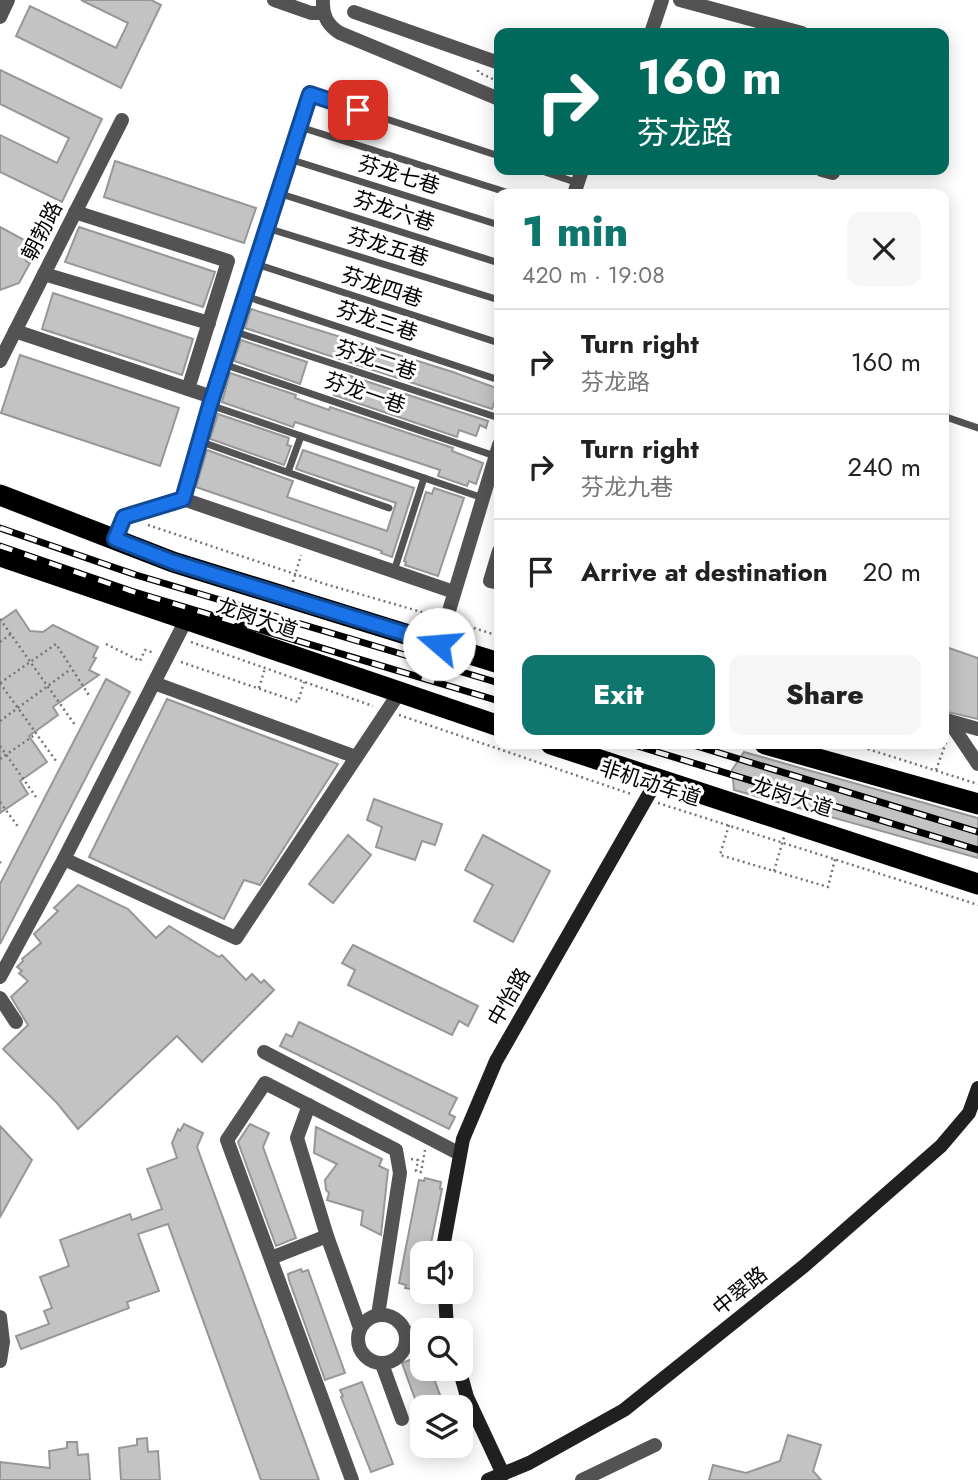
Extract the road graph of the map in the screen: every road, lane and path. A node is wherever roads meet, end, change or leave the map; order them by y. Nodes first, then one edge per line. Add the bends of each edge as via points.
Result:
1 (8, 0) edge
2 (274, 0) edge
3 (662, 0) edge
4 (680, 0) edge
5 (323, 7) edge
6 (354, 12) dead end
7 (0, 16) edge
8 (653, 28) edge
9 (784, 28) edge
10 (494, 61) edge
11 (310, 94) joint
12 (494, 97) edge
13 (122, 120) dead end
14 (300, 127) junction
15 (494, 154) edge
16 (289, 159) junction
17 (555, 175) edge
18 (578, 182) edge
19 (496, 189) edge
20 (278, 193) junction
21 (75, 212) junction
22 (494, 223) edge
23 (267, 228) junction
24 (494, 261) edge
25 (255, 264) junction
26 (44, 274) junction
27 (245, 296) junction
28 (494, 298) edge
29 (209, 323) junction
30 (15, 331) junction
31 (242, 334) dead end
32 (494, 340) edge
33 (0, 361) edge
34 (223, 364) junction
35 (494, 378) edge
36 (188, 389) junction
37 (211, 401) junction
38 (494, 416) edge
39 (949, 418) edge
40 (978, 428) edge
41 (301, 436) junction
42 (199, 441) junction
43 (494, 449) edge
44 (494, 460) edge
45 (288, 472) junction
46 (424, 478) junction
47 (0, 495) edge
48 (483, 498) junction
49 (183, 499) junction
50 (389, 508) dead end
51 (124, 517) junction
52 (115, 539) junction
53 (303, 549) dead end
54 (0, 556) edge
55 (494, 566) edge
56 (394, 571) junction
57 (494, 582) edge
58 (291, 587) dead end
59 (454, 592) junction
60 (283, 612) dead end
61 (0, 619) edge
62 (446, 619) junction
63 (182, 629) junction
64 (11, 634) junction
65 (494, 634) edge
66 (275, 638) dead end
67 (0, 642) edge
68 (106, 644) dead end
69 (439, 644) junction
70 (145, 650) dead end
71 (167, 657) junction
72 (494, 661) edge
73 (31, 662) junction
74 (267, 663) dead end
75 (71, 669) junction
76 (304, 682) junction
77 (0, 683) edge
78 (154, 683) junction
79 (48, 687) junction
80 (259, 688) junction
81 (399, 692) junction
82 (90, 697) dead end
83 (18, 708) junction
84 (387, 711) junction
85 (0, 721) edge
86 (949, 721) edge
87 (494, 724) edge
88 (949, 724) edge
89 (75, 725) dead end
90 (978, 729) edge
91 (36, 734) junction
92 (0, 746) edge
93 (494, 747) edge
94 (499, 749) edge
95 (566, 749) edge
96 (798, 749) edge
97 (868, 749) edge
98 (6, 754) junction
99 (356, 757) junction
100 (0, 759) edge
101 (55, 761) dead end
102 (978, 764) edge
103 (657, 780) junction
104 (978, 784) edge
105 (36, 797) dead end
106 (646, 799) junction
107 (0, 802) edge
108 (978, 804) edge
109 (729, 825) junction
110 (19, 828) dead end
111 (64, 859) junction
112 (835, 859) junction
113 (978, 884) edge
114 (978, 905) edge
115 (0, 977) edge
116 (0, 998) edge
117 (16, 1022) dead end
118 (264, 1052) dead end
119 (978, 1088) edge
120 (309, 1105) junction
121 (430, 1139) junction
122 (460, 1154) junction
123 (397, 1156) junction
124 (327, 1236) junction
125 (444, 1241) edge
126 (271, 1258) junction
127 (378, 1315) junction
128 (0, 1317) edge
129 (360, 1328) junction
130 (406, 1334) junction
131 (410, 1334) edge
132 (0, 1361) edge
133 (382, 1364) junction
134 (463, 1381) edge
135 (402, 1419) dead end
136 (655, 1444) dead end
137 (503, 1474) junction
138 (352, 1480) edge
139 (488, 1480) edge
140 (582, 1480) edge

1 - 7 street
2 - 5 street via 311,13
3 - 8 street
4 - 9 street
5 - 12 street via 331,27 340,33
6 - 10 street
11 - 14 street
11 - 15 lane
13 - 21 street, 朝勃路
14 - 16 street
14 - 19 lane
16 - 20 street
16 - 22 lane, 芬龙七巷
17 - 18 lane
20 - 23 street
20 - 24 lane, 芬龙六巷
21 - 26 street, 朝勃路
21 - 29 street via 228,261
23 - 25 street
23 - 28 lane, 芬龙五巷
25 - 27 street
25 - 32 lane, 芬龙四巷
26 - 29 street
26 - 30 street, 朝勃路
27 - 34 street
27 - 35 lane, 芬龙三巷
29 - 36 street
30 - 33 street, 朝勃路
30 - 36 street
31 - 38 lane, 芬龙二巷
34 - 37 street
34 - 43 lane, 芬龙一巷
36 - 37 street
37 - 41 lane
37 - 42 street
39 - 40 lane
41 - 45 lane
41 - 46 lane
42 - 45 lane
42 - 49 street
44 - 48 street
45 - 50 lane
46 - 48 lane
46 - 56 lane
47 - 52 highway, 龙岗大道
48 - 59 street
49 - 51 street
49 - 56 street
51 - 52 street
51 - 62 path
52 - 69 highway, 龙岗大道 via 173,562
53 - 58 path
54 - 63 highway, 龙岗大道
55 - 57 street via 489,581
56 - 59 street
59 - 62 street
60 - 66 path
61 - 64 path
62 - 65 path
62 - 69 street
63 - 71 street
63 - 76 path, 非机动车道
63 - 81 highway, 龙岗大道
64 - 67 path
64 - 73 path
68 - 70 path via 140,661
69 - 72 highway, 龙岗大道
71 - 78 street
71 - 80 path
73 - 75 path via 55,644
73 - 77 path
73 - 79 path
74 - 80 path
75 - 79 path
75 - 82 path
76 - 80 path via 298,702
76 - 84 path, 非机动车道
77 - 83 path
78 - 99 street
78 - 111 street
79 - 83 path
79 - 89 path
81 - 84 street
81 - 87 highway, 龙岗大道
83 - 85 path
83 - 91 path
84 - 93 path, 非机动车道
84 - 99 street
86 - 90 street
88 - 102 street
91 - 98 path
91 - 101 path
92 - 98 path
94 - 106 path, 非机动车道
95 - 103 highway, 龙岗大道
96 - 108 highway, 龙岗大道
97 - 104 path
98 - 100 path
98 - 105 path
99 - 111 street via 236,938
103 - 106 street, 中怡路
103 - 113 highway, 龙岗大道
106 - 109 path, 非机动车道
106 - 122 street, 中怡路 via 496,1061
107 - 110 path
109 - 112 path, 非机动车道
109 - 112 path via 720,855 828,887
111 - 115 street
112 - 114 path, 非机动车道
116 - 117 street
118 - 121 street
119 - 137 street, 中翠路 via 969,1112 940,1146 804,1266 624,1410
120 - 123 street via 396,1150
120 - 124 street via 297,1138
120 - 126 street via 265,1083 227,1140
121 - 122 street
121 - 123 path via 421,1172 416,1171 418,1160
122 - 125 street, 中怡路
123 - 127 street via 400,1173
124 - 126 street
124 - 129 street
126 - 138 street
127 - 129 street
127 - 130 street via 395,1318
128 - 132 street via 4,1342
129 - 133 street via 362,1353
130 - 131 street
130 - 133 street via 398,1358
133 - 135 street
134 - 137 street
136 - 140 street
137 - 139 street, 中翠路

